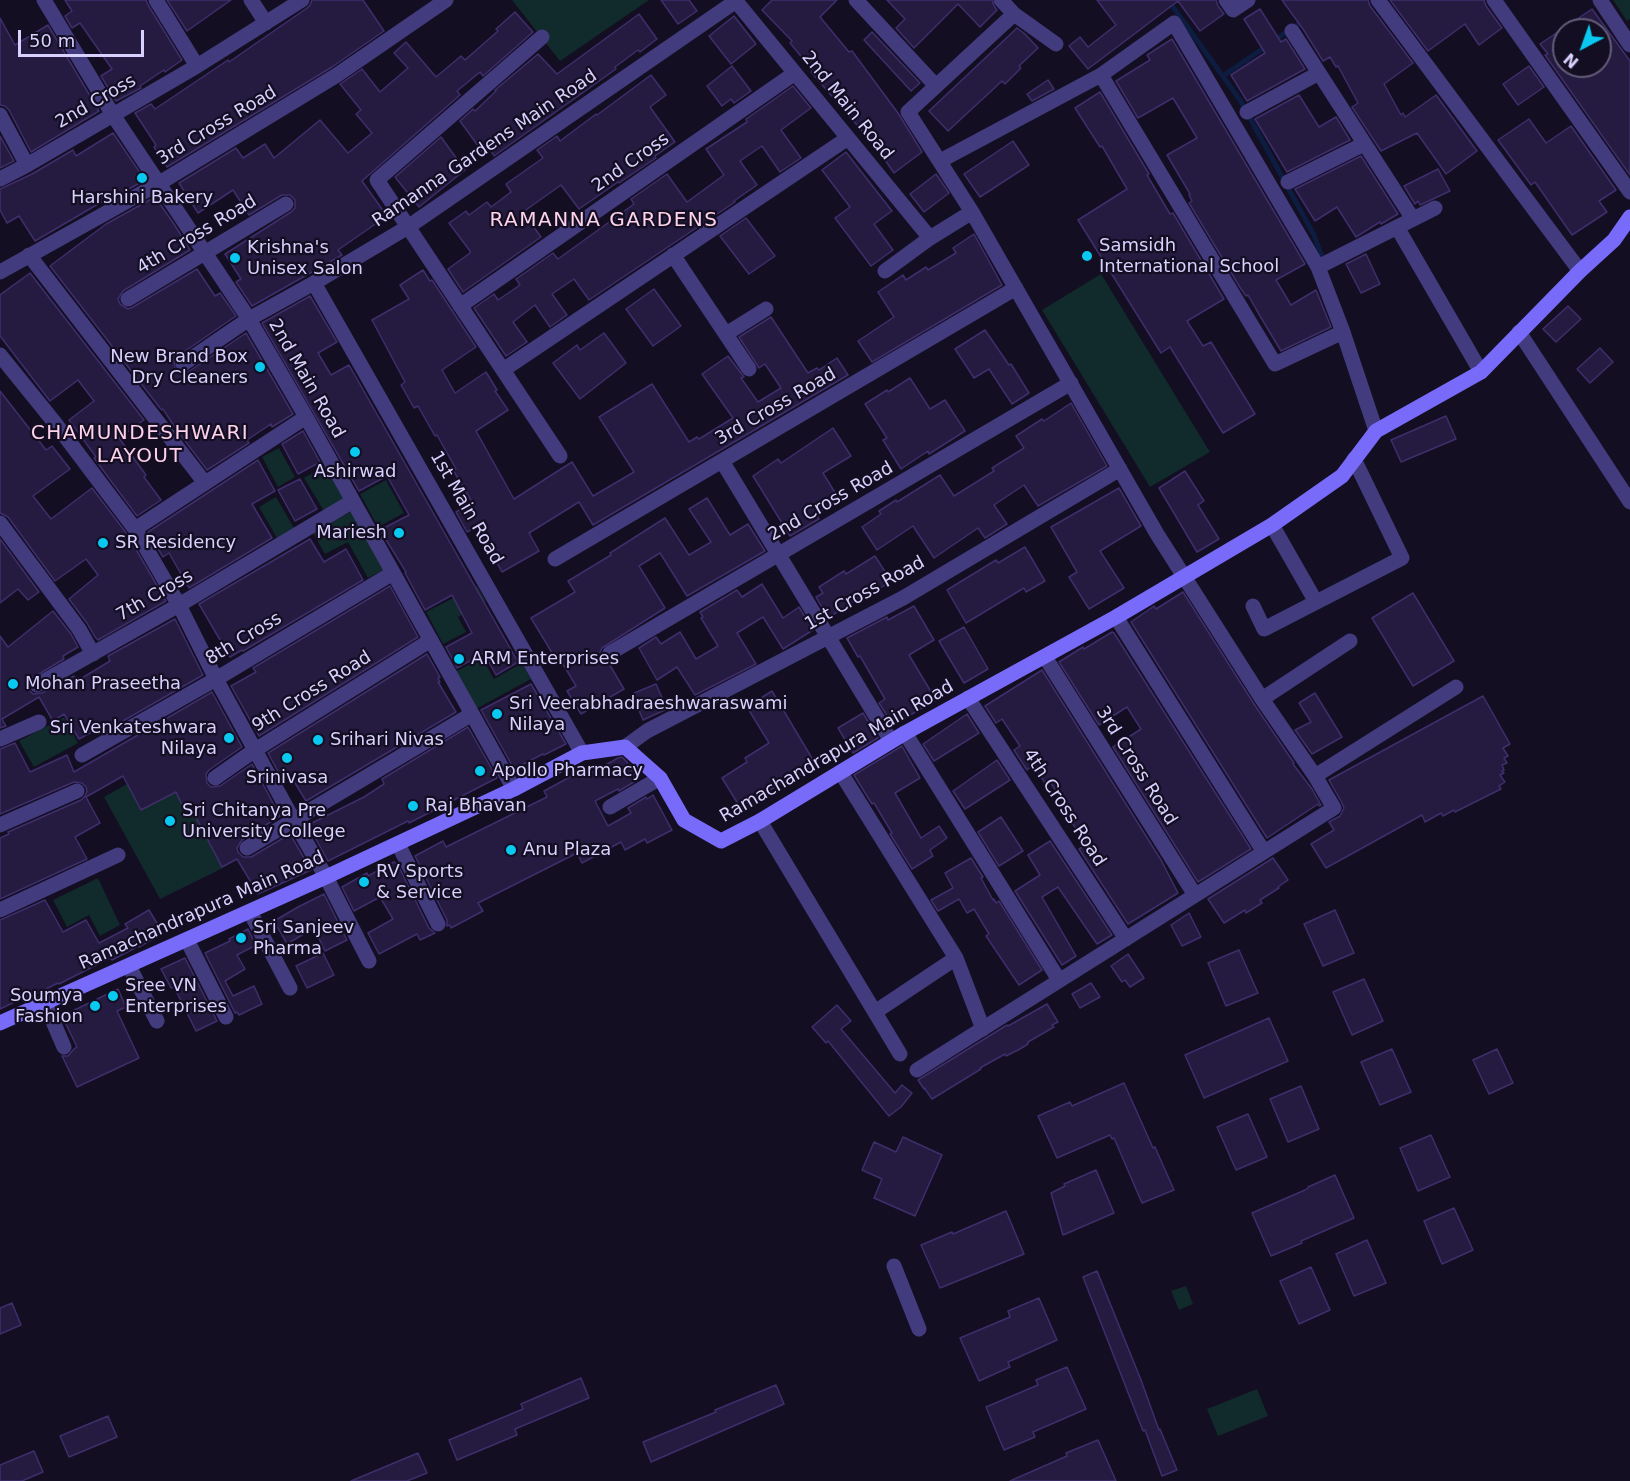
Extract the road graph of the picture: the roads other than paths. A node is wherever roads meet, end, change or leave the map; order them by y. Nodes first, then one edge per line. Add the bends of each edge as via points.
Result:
1 (44, 0) edge
2 (156, 0) edge
3 (251, 0) edge
4 (302, 0) edge
5 (446, 0) edge
6 (856, 0) edge
7 (1001, 0) edge
8 (1226, 0) edge
9 (1248, 0) edge
10 (1378, 0) edge
11 (1494, 0) edge
12 (1600, 0) edge
13 (736, 1) edge
14 (1014, 14) junction
15 (266, 23) junction
16 (1292, 32) dead end
17 (542, 37) dead end
18 (1056, 44) dead end
19 (1630, 45) edge
20 (197, 66) junction
21 (795, 73) junction
22 (1319, 73) junction
23 (1101, 75) junction
24 (936, 86) junction
25 (1247, 112) dead end
26 (0, 115) edge
27 (113, 115) junction
28 (848, 138) junction
29 (1364, 144) junction
30 (940, 161) junction
31 (27, 165) junction
32 (0, 179) edge
33 (1288, 182) dead end
34 (158, 184) junction
35 (1630, 192) edge
36 (286, 204) dead end
37 (1435, 208) dead end
38 (972, 212) junction
39 (1630, 217) edge
40 (1413, 219) junction
41 (408, 227) junction
42 (1397, 227) junction
43 (930, 238) junction
44 (204, 253) junction
45 (29, 255) junction
46 (673, 255) junction
47 (1318, 267) junction
48 (1580, 271) junction
49 (0, 272) edge
50 (885, 272) dead end
51 (314, 283) junction
52 (1016, 288) junction
53 (128, 299) dead end
54 (460, 306) junction
55 (766, 309) dead end
56 (249, 320) junction
57 (1343, 332) junction
58 (1519, 332) junction
59 (726, 334) junction
60 (0, 355) edge
61 (183, 364) dead end
62 (749, 369) dead end
63 (503, 370) junction
64 (1481, 372) junction
65 (1071, 383) junction
66 (306, 417) junction
67 (1376, 431) junction
68 (560, 456) dead end
69 (1354, 459) junction
70 (722, 461) junction
71 (1120, 469) junction
72 (204, 483) junction
73 (1629, 500) edge
74 (353, 501) junction
75 (0, 523) edge
76 (1272, 525) junction
77 (135, 529) junction
78 (779, 555) junction
79 (555, 559) dead end
80 (393, 573) junction
81 (1185, 576) junction
82 (1316, 602) junction
83 (178, 605) junction
84 (1252, 606) dead end
85 (1116, 617) junction
86 (828, 637) junction
87 (431, 640) junction
88 (1350, 641) dead end
89 (610, 653) dead end
90 (93, 654) junction
91 (1045, 657) junction
92 (216, 679) junction
93 (37, 685) dead end
94 (1456, 687) dead end
95 (968, 698) junction
96 (1262, 699) junction
97 (472, 714) junction
98 (39, 722) dead end
99 (905, 732) junction
100 (0, 739) edge
101 (891, 741) junction
102 (625, 747) junction
103 (255, 750) junction
104 (582, 753) junction
105 (82, 755) dead end
106 (841, 773) junction
107 (1315, 776) junction
108 (215, 778) dead end
109 (660, 778) junction
110 (514, 789) junction
111 (77, 791) dead end
112 (610, 807) dead end
113 (294, 821) junction
114 (760, 821) junction
115 (0, 825) edge
116 (398, 844) junction
117 (247, 848) dead end
118 (1264, 852) junction
119 (118, 855) dead end
120 (326, 877) junction
121 (1195, 895) junction
122 (0, 909) edge
123 (250, 912) junction
124 (438, 924) dead end
125 (1126, 939) junction
126 (187, 940) junction
127 (956, 958) junction
128 (369, 961) dead end
129 (129, 966) junction
130 (1059, 980) junction
131 (290, 988) dead end
132 (45, 1004) junction
133 (875, 1012) junction
134 (226, 1017) dead end
135 (157, 1021) dead end
136 (0, 1023) edge
137 (983, 1029) junction
138 (64, 1047) dead end
139 (900, 1054) dead end
140 (917, 1070) dead end
141 (894, 1266) dead end
142 (919, 1329) dead end

1 - 27 street, 2nd Main Road
2 - 20 street
3 - 15 street
4 - 15 street, 2nd Cross
5 - 34 street, 3rd Cross Road via 336,75
6 - 24 street
7 - 14 street
8 - 9 street via 1233,10
10 - 48 street
11 - 35 street
12 - 19 street
13 - 21 street, 2nd Main Road
13 - 41 street, Ramanna Gardens Main Road
14 - 18 street
14 - 24 street
15 - 20 street, 2nd Cross
16 - 22 street
17 - 41 street via 376,180
20 - 27 street, 2nd Cross
21 - 28 street, 2nd Main Road
21 - 54 street, 2nd Cross
22 - 25 street
22 - 29 street
23 - 30 street
23 - 47 street via 1174,23
23 - 57 street via 1275,364
24 - 30 street via 908,112
26 - 31 street
27 - 31 street, 2nd Cross
27 - 34 street, 2nd Main Road
28 - 43 street, 2nd Main Road
28 - 46 street
29 - 33 street
29 - 40 street
30 - 38 street
31 - 32 street, 2nd Cross
34 - 44 street, 2nd Main Road
34 - 45 street, 3rd Cross Road
36 - 44 street, 4th Cross Road
37 - 40 street
38 - 43 street
38 - 52 street
39 - 48 street, Ramachandrapura Main Road via 1614,240
40 - 42 street
41 - 51 street, Ramanna Gardens Main Road
41 - 54 street
42 - 47 street
42 - 64 street
43 - 50 street
44 - 53 street, 4th Cross Road
44 - 56 street, 2nd Main Road
45 - 49 street, 3rd Cross Road
45 - 72 street
46 - 59 street
46 - 63 street
47 - 57 street
48 - 58 street, Ramachandrapura Main Road
51 - 56 street, Ramanna Gardens Main Road
51 - 104 street, 1st Main Road
52 - 65 street
52 - 70 street, 3rd Cross Road
54 - 63 street
55 - 59 street
56 - 61 street, Ramanna Gardens Main Road
56 - 66 street, 2nd Main Road
57 - 67 street
58 - 64 street, Ramachandrapura Main Road
58 - 73 street
59 - 62 street
60 - 77 street
63 - 68 street
64 - 67 street, Ramachandrapura Main Road
65 - 71 street
65 - 78 street, 2nd Cross Road
66 - 72 street
66 - 74 street, 2nd Main Road
67 - 69 street, Ramachandrapura Main Road
69 - 76 street, Ramachandrapura Main Road via 1342,476
69 - 82 street via 1402,558
70 - 78 street
70 - 79 street, 3rd Cross Road
71 - 81 street
71 - 86 street, 1st Cross Road via 903,598
72 - 77 street
74 - 80 street, 2nd Main Road
74 - 83 street, 7th Cross
75 - 90 street via 79,628
76 - 81 street, Ramachandrapura Main Road
76 - 82 street
77 - 83 street
78 - 86 street
78 - 89 street, 2nd Cross Road
80 - 87 street, 2nd Main Road
80 - 92 street, 8th Cross
81 - 85 street, Ramachandrapura Main Road
81 - 96 street
82 - 84 street via 1264,629
83 - 90 street, 7th Cross
83 - 92 street
85 - 91 street, Ramachandrapura Main Road
85 - 118 street
86 - 101 street
86 - 102 street, 1st Cross Road
87 - 97 street, 2nd Main Road
87 - 103 street, 9th Cross Road
88 - 96 street
90 - 93 street, 7th Cross
91 - 95 street, Ramachandrapura Main Road
91 - 121 street, 3rd Cross Road
92 - 103 street
92 - 105 street, 8th Cross
94 - 107 street
95 - 99 street, Ramachandrapura Main Road
95 - 125 street, 4th Cross Road
96 - 107 street
97 - 110 street, 2nd Main Road
97 - 113 street
98 - 100 street
99 - 101 street, Ramachandrapura Main Road
99 - 130 street
101 - 106 street, Ramachandrapura Main Road
102 - 104 street, Ramachandrapura Main Road
102 - 109 street, Ramachandrapura Main Road
103 - 108 street, 9th Cross Road
103 - 113 street
104 - 110 street, Ramachandrapura Main Road
106 - 114 street, Ramachandrapura Main Road
106 - 127 street
107 - 118 street via 1335,808
109 - 112 street
109 - 114 street, Ramachandrapura Main Road via 684,820 721,841
110 - 116 street, Ramachandrapura Main Road
111 - 115 street
113 - 117 street
113 - 120 street
114 - 133 street
116 - 120 street, Ramachandrapura Main Road
116 - 124 street
118 - 121 street
119 - 122 street
120 - 123 street, Ramachandrapura Main Road
120 - 128 street
121 - 125 street
123 - 126 street, Ramachandrapura Main Road
123 - 131 street
125 - 130 street
126 - 129 street, Ramachandrapura Main Road
126 - 134 street
127 - 133 street
127 - 137 street
129 - 132 street, Ramachandrapura Main Road
129 - 135 street
130 - 137 street
132 - 136 street, Ramachandrapura Main Road
132 - 138 street
133 - 139 street
137 - 140 street
141 - 142 street

